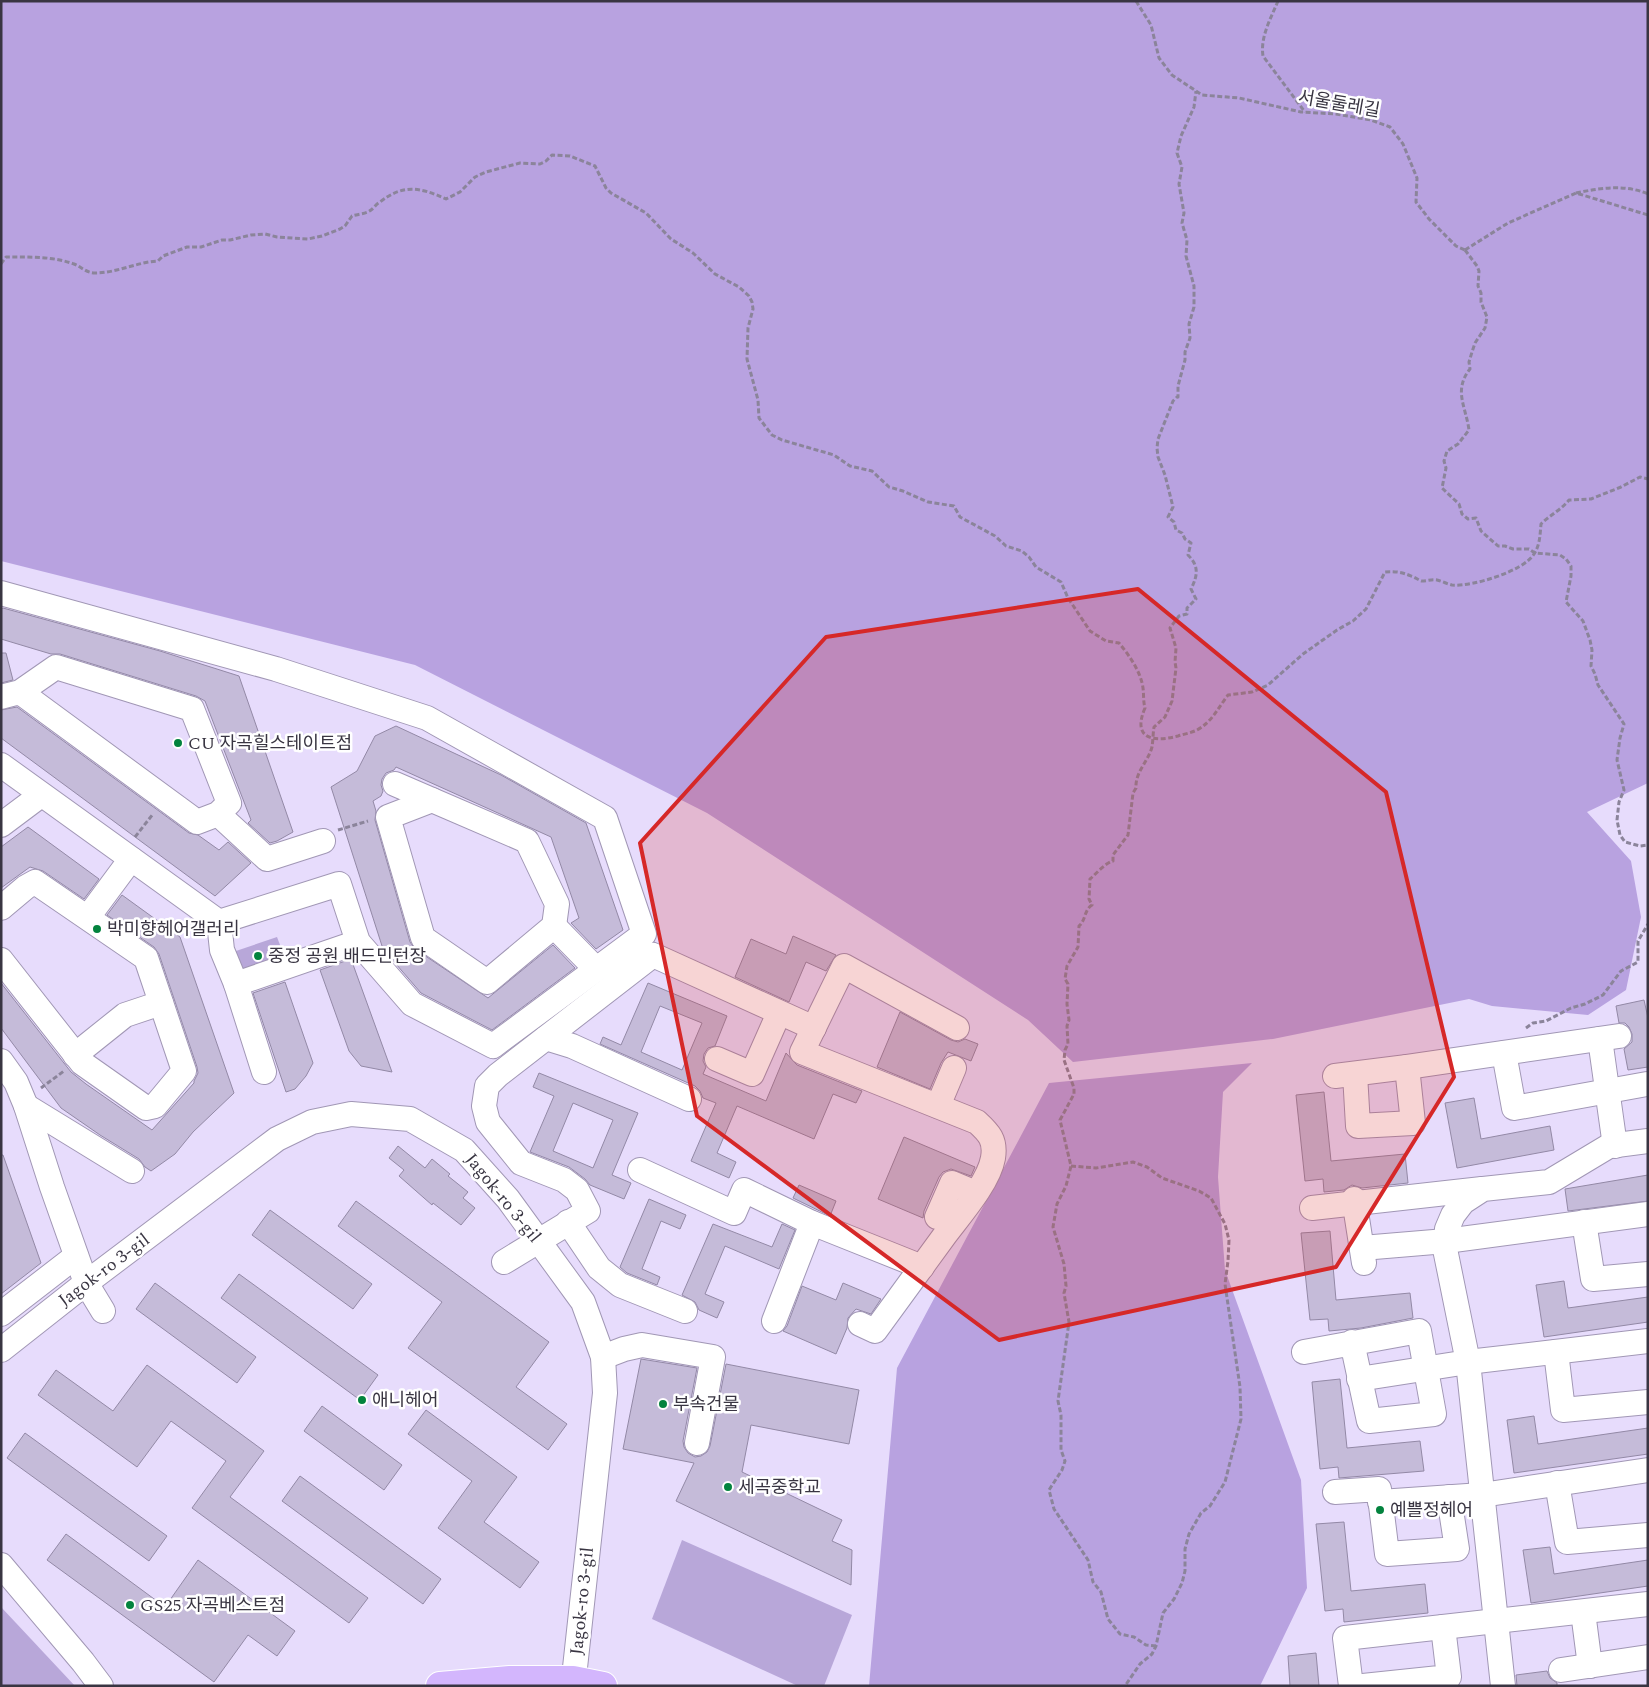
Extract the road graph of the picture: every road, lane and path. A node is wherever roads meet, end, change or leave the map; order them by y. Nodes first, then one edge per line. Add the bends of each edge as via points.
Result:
1 (1136, 1) edge
2 (1278, 1) edge
3 (1196, 92) junction
4 (1305, 112) junction
5 (1576, 193) junction
6 (1648, 194) edge
7 (1648, 215) edge
8 (1465, 250) junction
9 (1, 264) edge
10 (1648, 478) edge
11 (1535, 553) junction
12 (1, 594) edge
13 (11, 695) edge
14 (1153, 738) junction
15 (1, 765) edge
16 (396, 784) dead end
17 (41, 795) junction
18 (432, 800) junction
19 (158, 806) dead end
20 (218, 814) junction
21 (370, 821) dead end
22 (1, 825) edge
23 (344, 828) dead end
24 (324, 841) dead end
25 (1648, 845) edge
26 (133, 848) junction
27 (1, 908) edge
28 (88, 917) junction
29 (218, 922) junction
30 (1648, 924) edge
31 (554, 926) junction
32 (358, 942) junction
33 (1, 960) edge
34 (596, 969) junction
35 (236, 984) junction
36 (161, 1002) junction
37 (779, 1013) junction
38 (814, 1028) junction
39 (957, 1028) dead end
40 (546, 1038) junction
41 (1510, 1052) junction
42 (717, 1059) dead end
43 (1, 1061) edge
44 (70, 1062) junction
45 (1407, 1067) junction
46 (954, 1068) dead end
47 (264, 1072) dead end
48 (1647, 1084) edge
49 (44, 1086) dead end
50 (1608, 1091) junction
51 (690, 1099) dead end
52 (26, 1106) junction
53 (938, 1106) junction
54 (1648, 1141) edge
55 (1615, 1146) junction
56 (1071, 1166) junction
57 (640, 1170) dead end
58 (132, 1171) dead end
59 (1483, 1188) junction
60 (976, 1193) junction
61 (1355, 1201) junction
62 (1312, 1208) dead end
63 (1648, 1214) edge
64 (937, 1217) dead end
65 (568, 1222) junction
66 (1584, 1222) junction
67 (812, 1223) junction
68 (538, 1241) junction
69 (1446, 1241) junction
70 (76, 1256) junction
71 (504, 1262) dead end
72 (922, 1267) junction
73 (1648, 1274) edge
74 (86, 1283) junction
75 (103, 1311) dead end
76 (685, 1311) dead end
77 (1, 1314) edge
78 (774, 1321) dead end
79 (860, 1324) dead end
80 (1648, 1341) edge
81 (1352, 1342) junction
82 (1, 1350) edge
83 (1304, 1352) dead end
84 (1556, 1352) junction
85 (602, 1357) junction
86 (1468, 1362) junction
87 (1425, 1369) junction
88 (1359, 1379) junction
89 (1648, 1402) edge
90 (696, 1443) dead end
91 (1648, 1470) edge
92 (1557, 1484) junction
93 (1335, 1492) dead end
94 (1482, 1495) junction
95 (1449, 1497) junction
96 (1380, 1502) junction
97 (1648, 1535) edge
98 (1, 1565) edge
99 (1648, 1604) edge
100 (1583, 1612) junction
101 (1496, 1621) junction
102 (1443, 1627) junction
103 (1156, 1646) junction
104 (1648, 1657) edge
105 (1590, 1666) junction
106 (1562, 1670) dead end
107 (573, 1683) edge
108 (101, 1686) edge
109 (440, 1686) edge
110 (603, 1686) edge
111 (1125, 1686) edge
112 (1351, 1686) edge
113 (1363, 1686) edge
114 (1503, 1686) edge

1 - 3 path, 서울둘레길 via 1151,25 1158,58 1172,76
2 - 4 path via 1266,31 1263,56
3 - 4 path, 서울둘레길
3 - 14 path via 1177,153 1182,167 1182,223 1194,286 1194,306 1178,397 1173,401 1157,448 1172,507 1168,518 1191,543 1188,555 1197,572 1192,589 1196,599 1187,608 1187,614 1179,616 1170,628 1176,648 1172,701 1165,717 1154,727
4 - 8 path, 서울둘레길 via 1362,118 1390,127 1403,144 1417,178 1416,202 1456,246
5 - 6 path via 1621,188
5 - 7 path
5 - 8 path via 1508,223
8 - 11 path, 서울둘레길 via 1478,266 1478,286 1482,292 1480,302 1486,318 1462,385 1468,430 1458,444 1447,451 1442,488 1459,504 1462,514 1468,519 1476,518 1480,531 1498,546 1529,548
9 - 14 path via 6,257 48,258 76,264 86,272 94,273 158,261 187,247 201,247 251,235 308,239 340,229 352,216 369,212 397,191 417,188 446,199 486,172 520,163 540,164 552,155 570,156 595,166 611,193 646,213 671,239 749,296 753,309 748,328 747,359 758,400 759,418 768,431 782,440 834,455 850,466 872,471 889,487 928,502 954,506 960,517 995,536 1006,546 1022,551 1036,567 1061,582 1090,631 1106,641 1119,643 1140,676 1145,708 1141,729 1143,734
10 - 11 path via 1640,476 1591,499 1569,500 1541,524
11 - 14 path via 1528,562 1500,576 1465,584 1452,585 1394,571 1385,572 1366,609 1303,654 1268,685 1252,692 1228,695 1213,718 1196,731 1164,740
11 - 25 path via 1560,555 1571,566 1566,602 1583,621 1598,685 1624,724 1617,760 1624,790 1617,820 1620,835 1625,842
12 - 34 street via 276,669 427,718 605,818 644,934
13 - 20 street via 197,822
13 - 20 street via 56,667 192,710 229,803
14 - 56 path via 1136,781 1128,835 1113,855 1113,860 1090,879 1092,905 1087,908 1079,926 1078,947 1066,966 1069,1020 1064,1060 1074,1094 1060,1120
15 - 17 street
16 - 18 street
17 - 22 street
17 - 26 street
18 - 31 street via 527,842 557,904
18 - 31 street via 388,817 423,938 487,982
19 - 26 path
20 - 24 street via 266,859
21 - 23 path
26 - 28 street
26 - 29 street
27 - 28 street via 35,882
28 - 36 street via 146,958
29 - 32 street via 339,884
29 - 35 street via 222,950
30 - 41 path via 1638,941 1638,962 1621,971 1603,995 1533,1023
31 - 34 street
32 - 34 street via 412,1004 493,1046
32 - 35 street
33 - 44 street
35 - 47 street
36 - 44 street via 125,1015
36 - 44 street via 184,1071 155,1106 146,1108 82,1063
37 - 38 street
37 - 40 street via 653,955
37 - 42 street via 752,1074
38 - 39 street via 844,966
38 - 53 street via 802,1052
40 - 51 street via 572,1046
40 - 65 street via 487,1086 484,1106 488,1122 521,1163 564,1180 577,1190 588,1211
41 - 45 street
41 - 50 street via 1514,1108
41 - 50 street via 1609,1037
43 - 52 street via 16,1082
44 - 49 path
45 - 45 street via 1413,1123 1358,1126 1345,1075
46 - 53 street
48 - 50 street
50 - 55 street
52 - 58 street
52 - 70 street
53 - 60 street via 977,1122 989,1132 994,1144 993,1158
54 - 55 street
55 - 59 street via 1609,1146 1549,1182
56 - 103 path via 1057,1204 1053,1227 1064,1264 1069,1322 1058,1401 1061,1450 1065,1461 1049,1490 1054,1509 1088,1560 1108,1619 1120,1634
56 - 103 path via 1096,1168 1133,1162 1148,1167 1162,1178 1210,1198 1225,1224 1229,1240 1224,1284 1240,1387 1241,1419 1225,1482 1189,1534 1182,1583 1163,1613
57 - 67 street via 734,1214 744,1190
59 - 61 street
59 - 69 street via 1463,1202 1453,1215
60 - 64 street via 952,1183
60 - 72 street
61 - 62 street
61 - 69 street via 1363,1256
63 - 66 street
65 - 68 street
65 - 76 street via 599,1268 620,1285
66 - 69 street
66 - 73 street via 1593,1279
67 - 72 street
67 - 78 street
68 - 71 street
68 - 74 street, Jagok-ro 3-gil via 508,1199 464,1150 410,1119 351,1114 312,1122 277,1139
68 - 85 street, Jagok-ro 3-gil via 583,1302
69 - 86 street
70 - 74 street
70 - 77 street
72 - 79 street via 875,1331
74 - 75 street
74 - 82 street, Jagok-ro 3-gil
80 - 84 street
81 - 83 street
81 - 87 street via 1419,1331
81 - 88 street
84 - 86 street
84 - 89 street via 1564,1410
85 - 90 street via 642,1345 713,1357
85 - 107 street, Jagok-ro 3-gil via 605,1393
86 - 87 street
86 - 94 street
87 - 88 street
87 - 88 street via 1434,1414 1368,1421
91 - 92 street
92 - 94 street
92 - 97 street via 1567,1542
93 - 96 street via 1380,1489
94 - 95 street
94 - 101 street
95 - 96 street
95 - 96 street via 1457,1549 1387,1554
98 - 108 street
99 - 100 street
100 - 101 street
100 - 105 street
101 - 102 street
101 - 114 street
102 - 112 street via 1345,1638
102 - 113 street via 1449,1677
103 - 111 path
104 - 105 street
105 - 106 street
107 - 109 main road via 510,1680
107 - 110 main road

